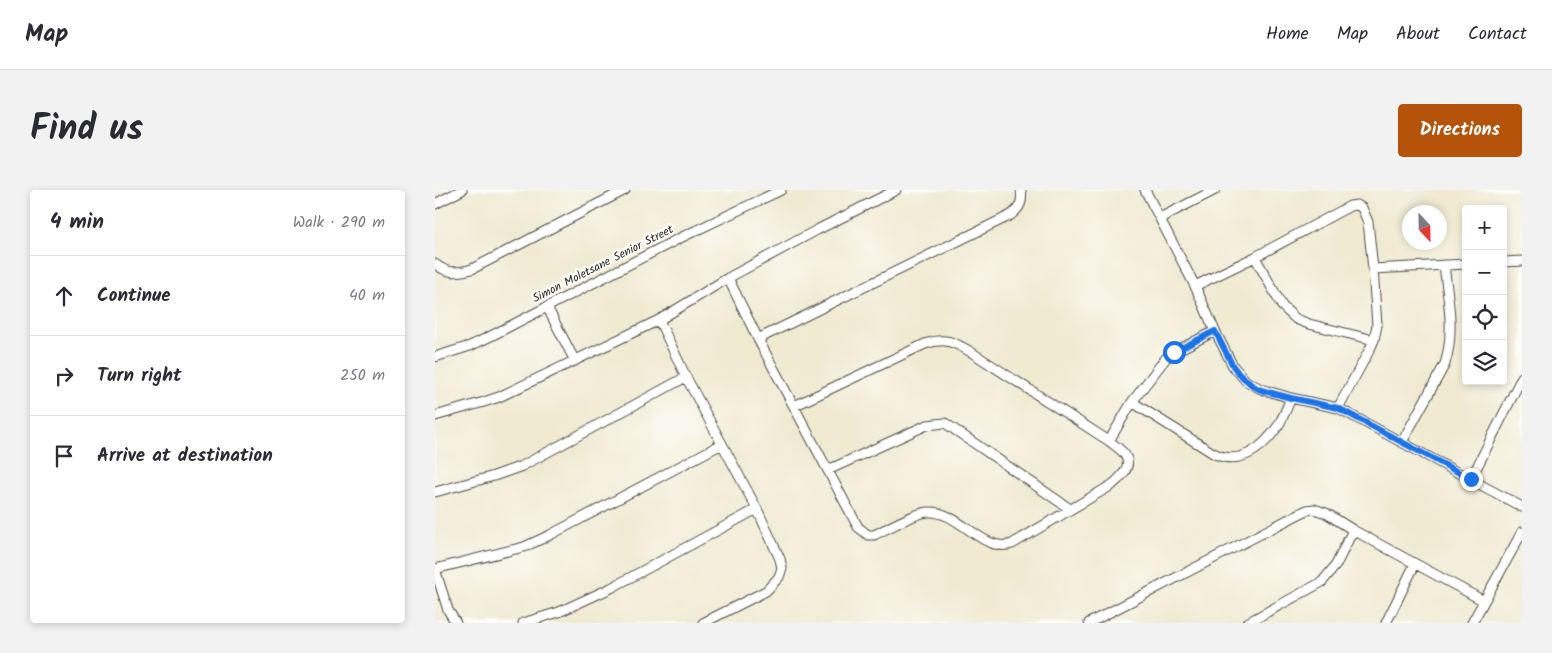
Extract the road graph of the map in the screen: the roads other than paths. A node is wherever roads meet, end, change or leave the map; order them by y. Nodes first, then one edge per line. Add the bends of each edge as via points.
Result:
1 (462, 190) edge
2 (625, 190) edge
3 (781, 190) edge
4 (896, 190) edge
5 (1021, 190) edge
6 (1145, 190) edge
7 (1215, 190) edge
8 (435, 204) edge
9 (1160, 218) junction
10 (1255, 257) junction
11 (1522, 261) edge
12 (1507, 262) edge
13 (435, 264) edge
14 (1462, 264) edge
15 (1444, 265) junction
16 (1373, 270) junction
17 (728, 278) junction
18 (1195, 286) junction
19 (547, 307) junction
20 (659, 320) junction
21 (1215, 331) junction
22 (758, 339) junction
23 (1374, 340) junction
24 (435, 357) edge
25 (575, 361) junction
26 (686, 377) junction
27 (1522, 377) edge
28 (1291, 398) junction
29 (1131, 402) junction
30 (794, 406) junction
31 (1338, 408) junction
32 (435, 416) edge
33 (1109, 441) junction
34 (1402, 442) junction
35 (722, 444) junction
36 (828, 470) junction
37 (1471, 479) junction
38 (435, 492) edge
39 (1522, 507) edge
40 (757, 509) junction
41 (1070, 509) junction
42 (1353, 530) junction
43 (1522, 532) edge
44 (1415, 564) junction
45 (435, 569) edge
46 (1484, 601) junction
47 (456, 623) edge
48 (523, 623) edge
49 (703, 623) edge
50 (1089, 623) edge
51 (1247, 623) edge
52 (1386, 623) edge
53 (1472, 623) edge

1 - 8 street
2 - 13 street via 472,269 453,273
3 - 19 street, Simon Moletsane Senior Street
4 - 17 street
5 - 22 street via 1022,202 1011,215
6 - 9 street
7 - 9 street
9 - 18 street
10 - 16 street via 1357,205 1362,208 1368,222
10 - 18 street
10 - 23 street via 1282,306 1296,320
11 - 12 street
14 - 15 street
15 - 16 street
15 - 34 street via 1451,329 1449,351
16 - 23 street via 1377,325
17 - 20 street
17 - 22 street
18 - 21 street
19 - 24 street, Simon Moletsane Senior Street via 470,346
19 - 25 street
20 - 25 street
20 - 26 street
21 - 28 street via 1233,366 1246,381 1261,390
21 - 29 street via 1174,352
22 - 30 street
23 - 31 street
25 - 32 street via 483,402
26 - 35 street
26 - 38 street via 522,466
27 - 37 street
28 - 29 street via 1278,426 1262,445 1241,458 1222,457
28 - 31 street
29 - 33 street
30 - 33 street via 925,344 941,340 959,344
30 - 36 street
31 - 34 street
33 - 41 street via 1125,455 1125,471 1111,485
34 - 37 street
35 - 40 street
35 - 45 street via 524,547
36 - 41 street via 927,425 945,423
36 - 41 street via 858,527 868,535 925,512 935,512 953,519 994,545 1005,546
37 - 39 street
40 - 48 street via 611,588 559,612
40 - 49 street via 781,559 779,576 766,590
42 - 44 street
42 - 50 street via 1320,510 1307,510
42 - 51 street via 1336,566 1322,582
43 - 46 street
44 - 46 street
44 - 52 street
45 - 47 street via 448,610
46 - 53 street

